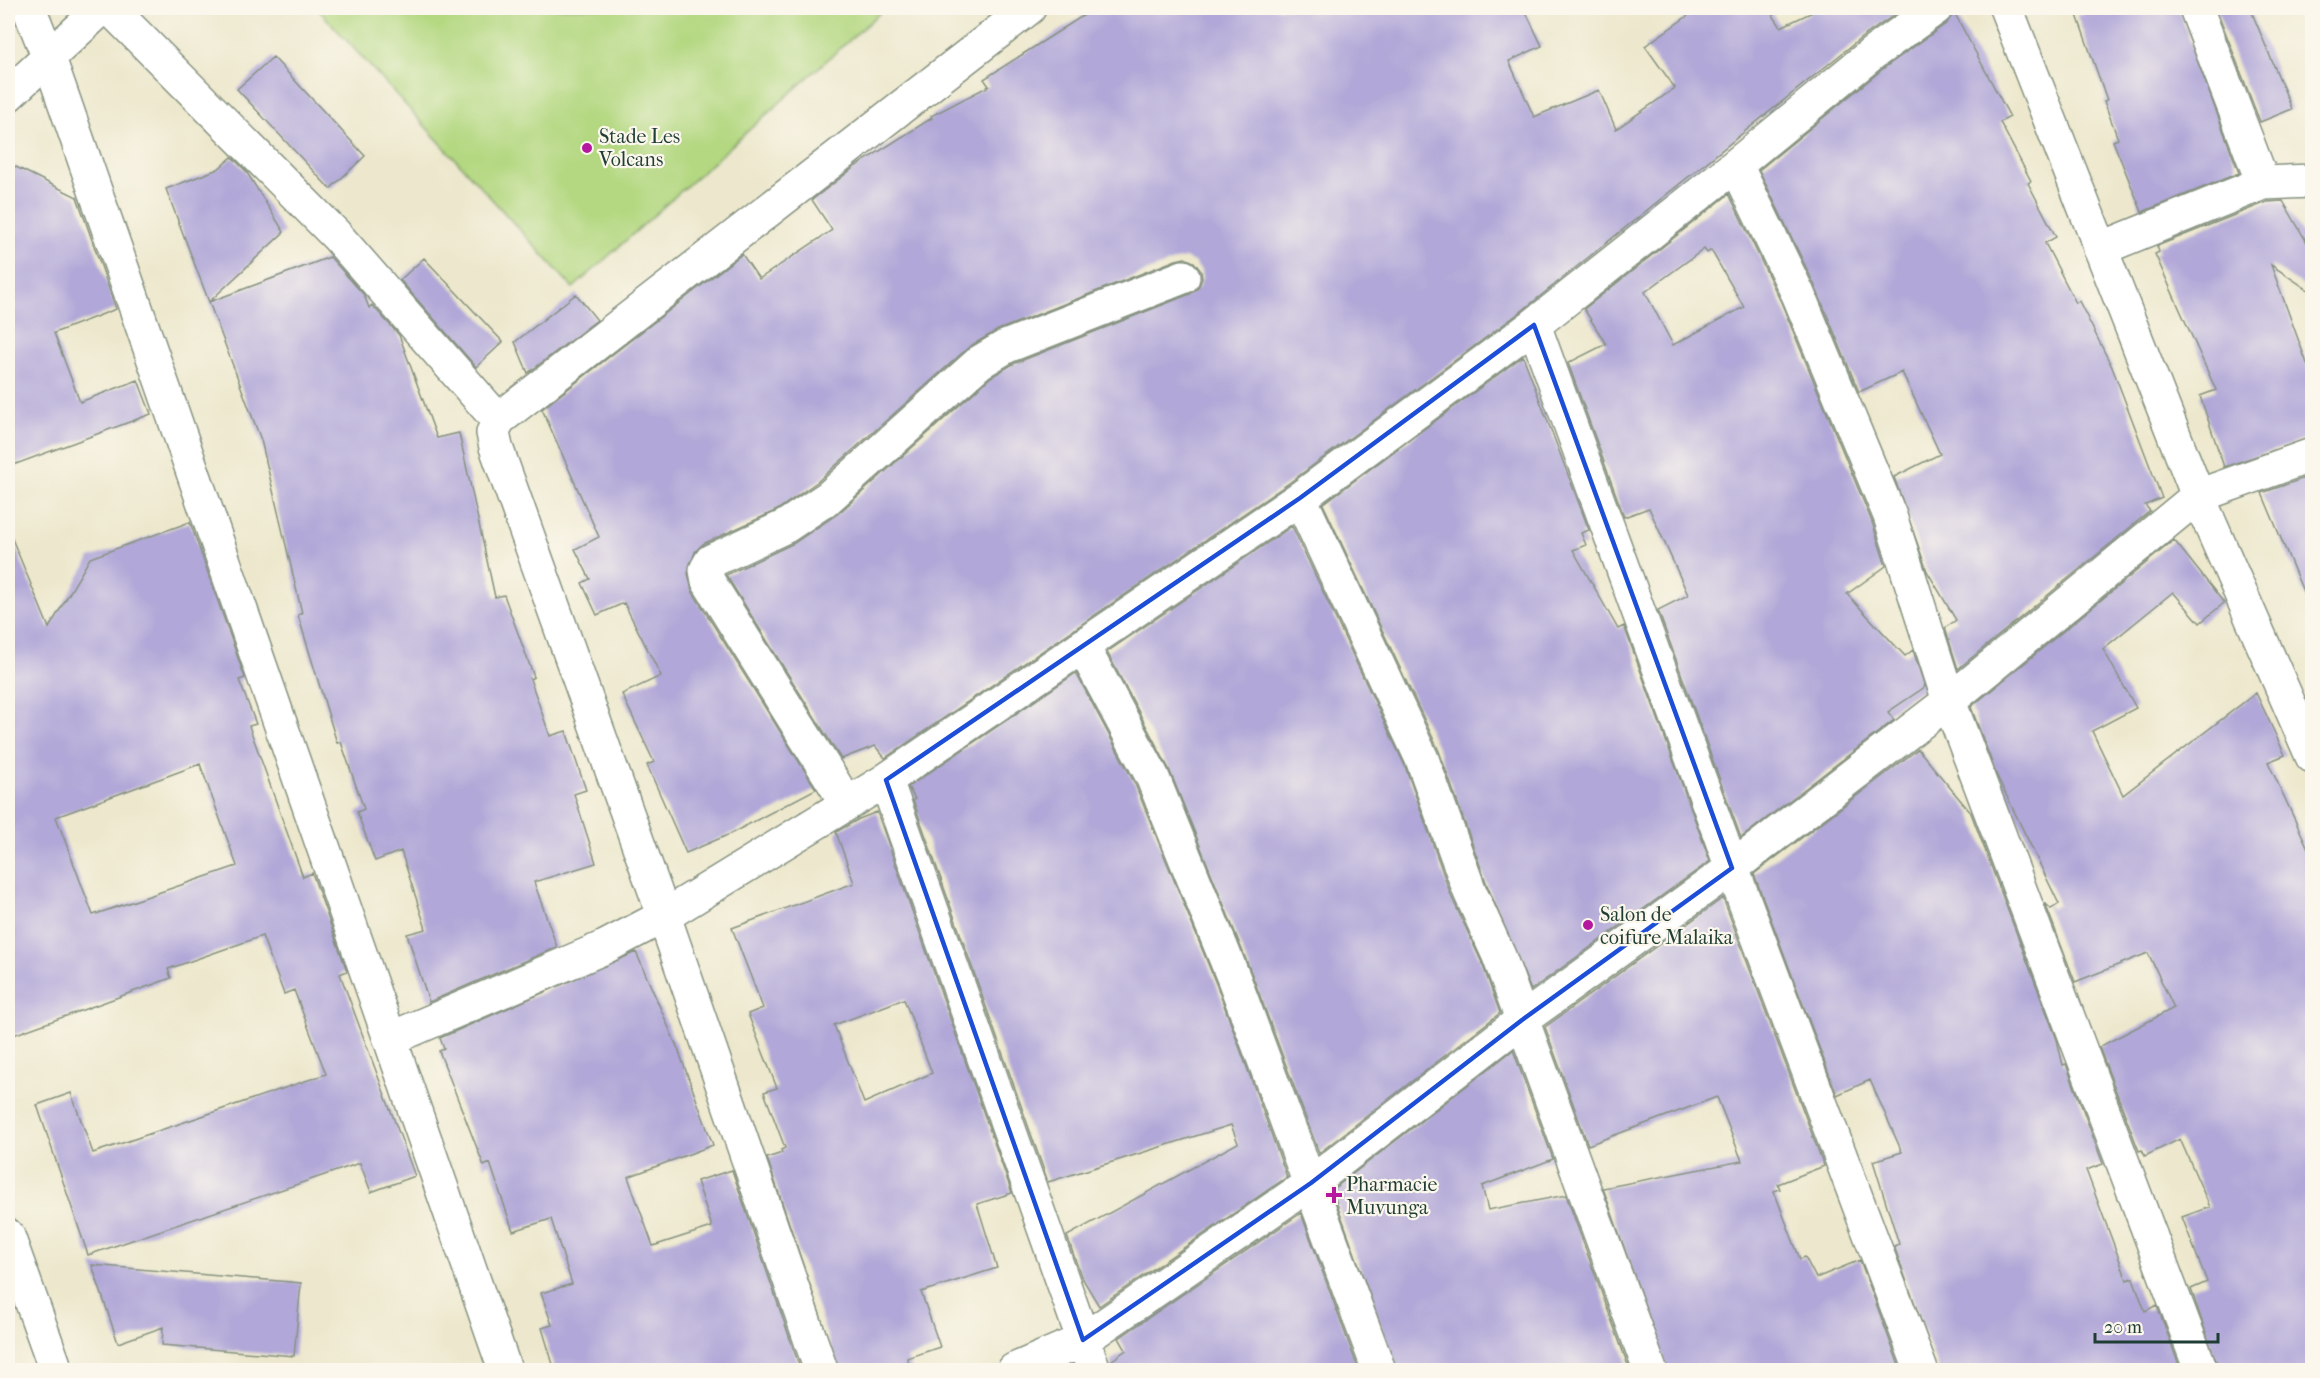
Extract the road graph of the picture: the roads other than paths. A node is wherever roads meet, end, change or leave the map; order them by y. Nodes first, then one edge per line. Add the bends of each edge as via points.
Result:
1 (29, 8) edge
2 (102, 8) edge
3 (110, 8) edge
4 (1029, 8) edge
5 (1936, 8) edge
6 (2006, 8) edge
7 (2196, 8) edge
8 (49, 58) junction
9 (8, 95) edge
10 (1736, 165) junction
11 (2313, 181) edge
12 (2263, 183) junction
13 (2100, 249) junction
14 (1182, 277) dead end
15 (1534, 325) junction
16 (498, 420) junction
17 (2313, 455) edge
18 (2198, 496) junction
19 (1300, 498) junction
20 (1083, 647) junction
21 (1949, 701) junction
22 (2313, 756) edge
23 (886, 780) junction
24 (848, 804) junction
25 (1731, 868) junction
26 (664, 916) junction
27 (1522, 1020) junction
28 (390, 1039) junction
29 (1311, 1183) junction
30 (8, 1236) edge
31 (1083, 1340) junction
32 (56, 1371) edge
33 (505, 1371) edge
34 (821, 1371) edge
35 (1014, 1371) edge
36 (1094, 1371) edge
37 (1379, 1371) edge
38 (1650, 1371) edge
39 (1921, 1371) edge
40 (2200, 1371) edge

1 - 8 street
2 - 8 street
3 - 16 street via 336,235
4 - 16 street
5 - 10 street via 1873,52
6 - 13 street
7 - 12 street
8 - 9 street
8 - 28 street
10 - 15 street
10 - 21 street via 1798,294 1890,516
11 - 12 street
12 - 13 street
13 - 18 street
14 - 24 street via 1005,347 980,362 829,497 786,526 711,561 706,570 708,581
15 - 19 street
15 - 25 street
16 - 26 street via 493,433 496,447
17 - 18 street
18 - 21 street
18 - 22 street
19 - 20 street
19 - 27 street via 1422,759
20 - 23 street
20 - 29 street via 1152,776
21 - 25 street
21 - 40 street
23 - 24 street
23 - 31 street
24 - 26 street
25 - 27 street
25 - 39 street
26 - 28 street via 605,948
26 - 34 street
27 - 29 street
27 - 38 street
28 - 33 street
29 - 31 street
29 - 37 street
30 - 32 street
31 - 35 street
31 - 36 street

